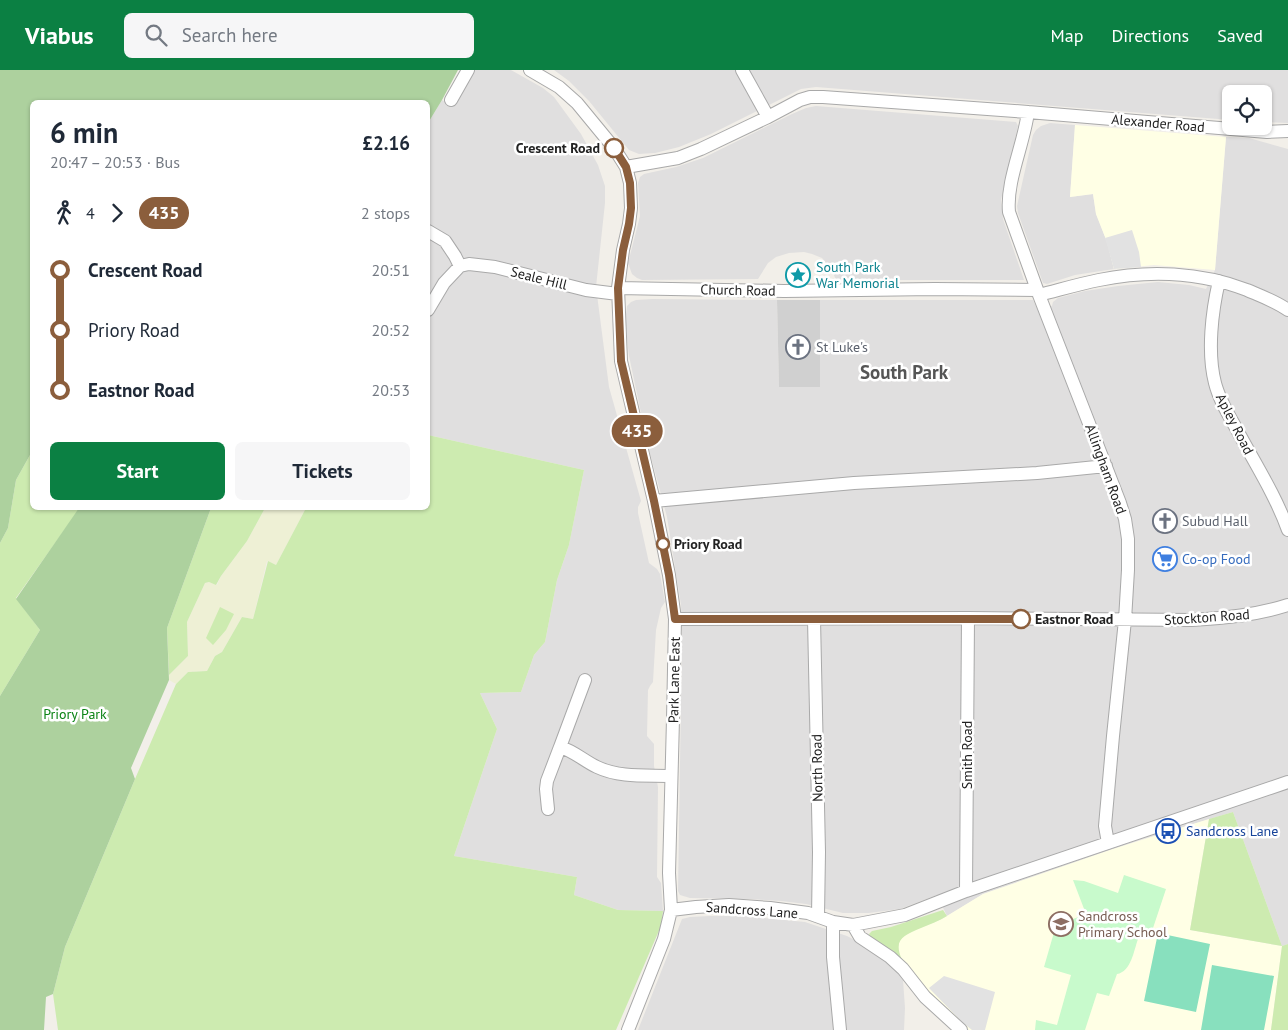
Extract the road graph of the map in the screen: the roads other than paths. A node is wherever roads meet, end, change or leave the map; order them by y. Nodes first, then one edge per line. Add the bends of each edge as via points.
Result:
1 (468, 70) edge
2 (530, 70) edge
3 (742, 70) edge
4 (451, 100) dead end
5 (1028, 112) junction
6 (768, 117) junction
7 (1222, 128) edge
8 (1272, 132) edge
9 (1288, 132) edge
10 (1272, 134) edge
11 (1288, 139) edge
12 (626, 167) junction
13 (430, 233) edge
14 (460, 266) junction
15 (1219, 281) junction
16 (618, 291) junction
17 (1038, 292) junction
18 (430, 306) edge
19 (1288, 310) edge
20 (1106, 466) junction
21 (654, 501) junction
22 (1288, 530) edge
23 (1288, 605) edge
24 (968, 618) junction
25 (675, 619) junction
26 (814, 619) junction
27 (1125, 620) junction
28 (584, 680) dead end
29 (560, 747) junction
30 (671, 776) junction
31 (1288, 782) edge
32 (548, 809) dead end
33 (1108, 843) junction
34 (966, 891) junction
35 (672, 910) junction
36 (818, 916) junction
37 (833, 922) junction
38 (853, 925) junction
39 (628, 1030) edge
40 (840, 1030) edge
41 (961, 1030) edge

1 - 4 street
2 - 12 street, Park Lane East via 559,87 577,103
3 - 6 street
5 - 6 street via 810,97
5 - 7 street, Alexander Road
5 - 17 street, Allingham Road via 1008,198 1012,225
6 - 12 street via 678,158
8 - 9 street, Alexander Road
10 - 11 street
12 - 16 street, Park Lane East via 631,208
13 - 14 street via 445,241
14 - 16 street, Seale Hill via 477,264 586,290
14 - 18 street via 444,282
15 - 17 street, Church Road via 1174,274 1142,275
15 - 19 street, Church Road via 1278,303
15 - 22 street, Apley Road via 1211,347 1215,382
16 - 17 street, Church Road via 935,289
16 - 21 street, Park Lane East via 621,361
17 - 20 street, Allingham Road
20 - 21 street via 854,483
20 - 27 street, Allingham Road via 1120,502 1128,539
21 - 25 street, Park Lane East
23 - 27 street, Stockton Road via 1224,618
24 - 26 street
24 - 27 street
24 - 34 street, Smith Road
25 - 26 street
25 - 30 street, Park Lane East
26 - 36 street, North Road
27 - 33 street, Allingham Road via 1105,826
28 - 29 street
29 - 30 street via 610,772
29 - 32 street via 547,780
30 - 35 street, Park Lane East via 669,873
31 - 33 street, Sandcross Lane
33 - 34 street, Sandcross Lane
34 - 38 street, Sandcross Lane via 905,915
35 - 36 street, Sandcross Lane via 729,906 770,908
35 - 39 street, Park Lane East
36 - 37 street, Sandcross Lane
37 - 38 street, Sandcross Lane
37 - 40 street
38 - 41 street via 860,937 890,957 925,997

